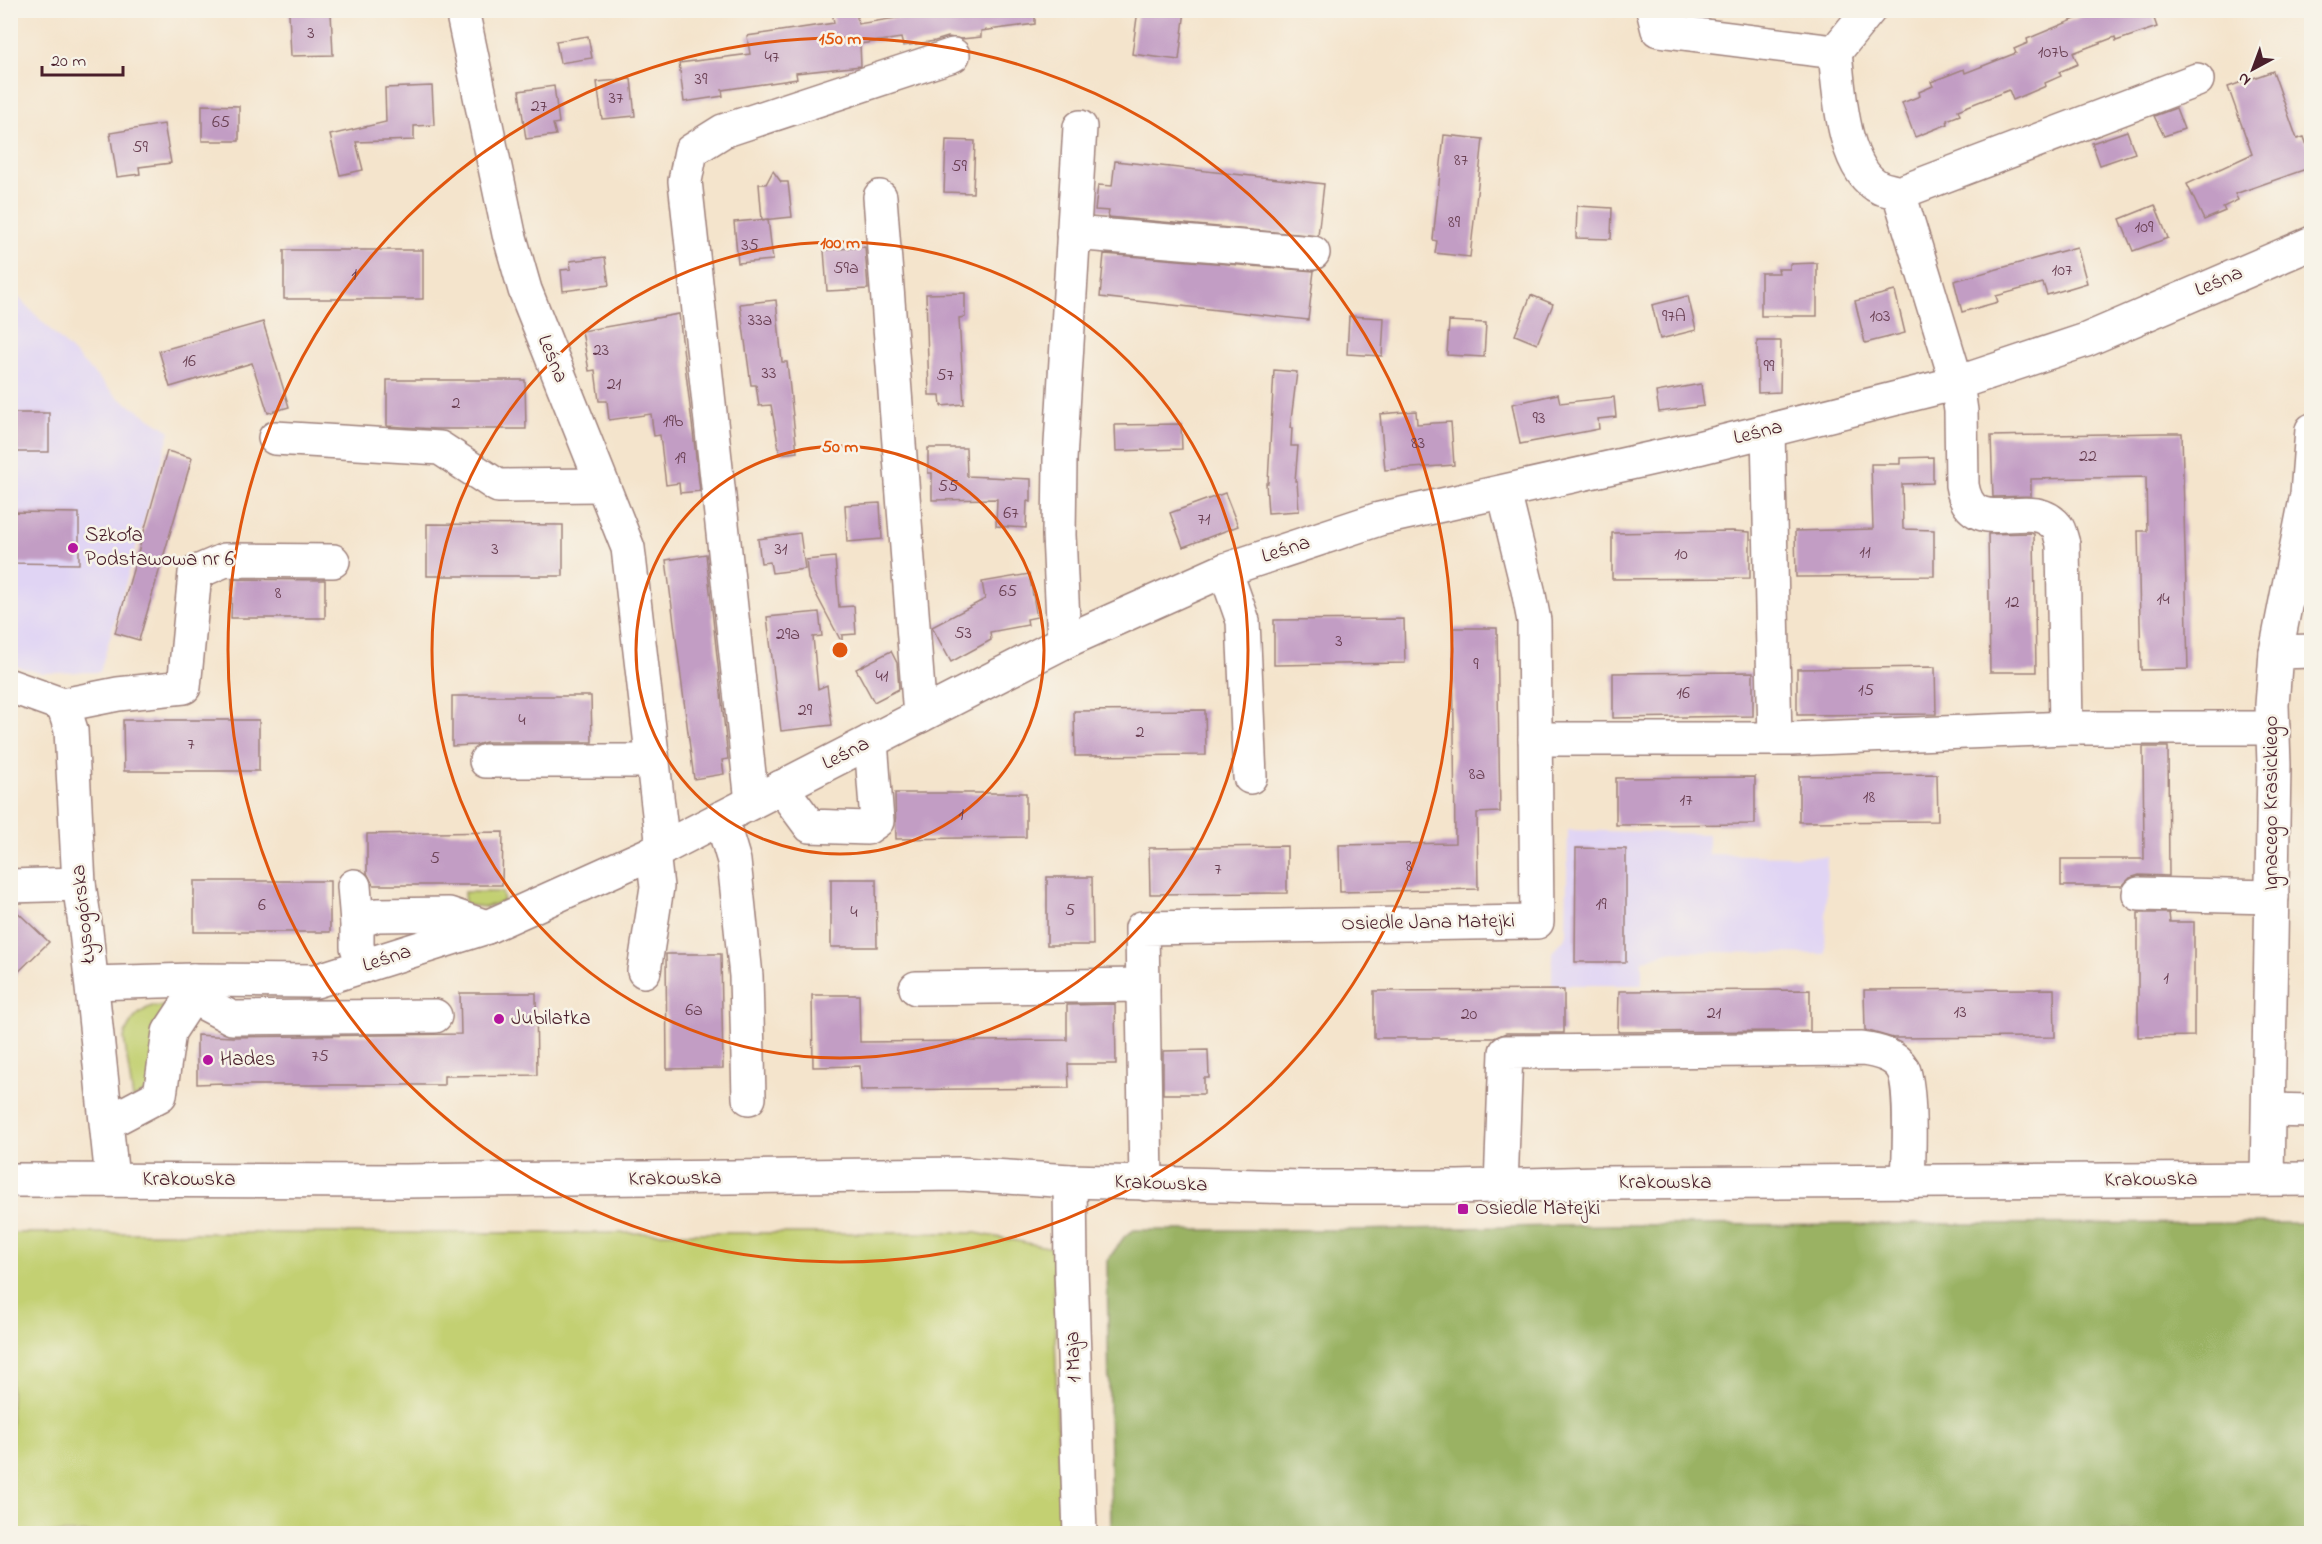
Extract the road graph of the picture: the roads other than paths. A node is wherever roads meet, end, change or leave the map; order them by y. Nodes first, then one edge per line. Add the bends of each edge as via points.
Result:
1 (462, 10) edge
2 (1653, 10) edge
3 (1869, 10) edge
4 (1835, 52) junction
5 (953, 55) dead end
6 (2197, 80) dead end
7 (1080, 127) dead end
8 (1899, 193) junction
9 (880, 197) dead end
10 (1073, 232) junction
11 (2312, 243) edge
12 (1314, 253) dead end
13 (1957, 383) junction
14 (2312, 430) edge
15 (1768, 431) junction
16 (275, 438) dead end
17 (601, 485) junction
18 (1504, 492) junction
19 (333, 561) dead end
20 (1225, 570) junction
21 (1064, 642) junction
22 (2312, 651) edge
23 (2276, 652) junction
24 (10, 686) edge
25 (63, 705) junction
26 (920, 716) junction
27 (2066, 728) junction
28 (2273, 728) junction
29 (1535, 739) junction
30 (1775, 739) junction
31 (871, 741) junction
32 (486, 761) dead end
33 (652, 761) junction
34 (1250, 777) dead end
35 (781, 787) junction
36 (752, 802) junction
37 (721, 818) junction
38 (658, 850) junction
39 (79, 884) junction
40 (10, 886) edge
41 (354, 886) dead end
42 (2139, 894) dead end
43 (2272, 897) junction
44 (357, 922) junction
45 (488, 927) junction
46 (364, 966) junction
47 (644, 971) dead end
48 (92, 983) junction
49 (1143, 985) junction
50 (916, 988) dead end
51 (192, 989) junction
52 (435, 1016) dead end
53 (749, 1098) dead end
54 (2269, 1110) junction
55 (2312, 1111) edge
56 (107, 1123) junction
57 (112, 1179) junction
58 (2267, 1179) junction
59 (2312, 1179) edge
60 (10, 1180) edge
61 (1070, 1181) junction
62 (1908, 1182) junction
63 (1146, 1184) junction
64 (1501, 1186) junction
65 (1080, 1533) edge

1 - 17 street, Leśna via 509,234 525,290
2 - 4 street via 1658,30
3 - 4 street
4 - 8 street via 1842,118 1850,149 1866,176 1880,188
5 - 36 street via 723,131 691,151 685,181
6 - 8 street
7 - 10 street
8 - 13 street
9 - 26 street
10 - 12 street
10 - 21 street via 1060,460
11 - 13 street, Leśna via 2086,340
13 - 15 street, Leśna
13 - 27 street via 1962,485 1969,506 1985,515 2037,515 2058,528 2063,544
14 - 23 street, Ignacego Krasickiego via 2307,494
15 - 18 street, Leśna
15 - 30 street
16 - 17 street via 440,448 498,486
17 - 33 street, Leśna via 628,548
18 - 20 street, Leśna via 1379,519
18 - 29 street, Osiedle Jana Matejki via 1534,621
19 - 25 street via 225,560 195,573 184,687
20 - 21 street, Leśna
20 - 34 street via 1244,621
21 - 26 street, Leśna
22 - 23 street
23 - 28 street, Ignacego Krasickiego
24 - 25 street
25 - 39 street, Łysogórska via 71,730
26 - 31 street, Leśna
27 - 28 street
27 - 30 street
28 - 43 street, Ignacego Krasickiego
29 - 30 street
29 - 49 street, Osiedle Jana Matejki via 1537,922 1142,928
31 - 35 street, Leśna
31 - 35 street via 877,821 867,828 810,826
32 - 33 street
33 - 38 street, Leśna
35 - 36 street, Leśna
36 - 37 street, Leśna
37 - 38 street, Leśna
37 - 53 street via 734,861 746,976
38 - 45 street, Leśna
38 - 47 street via 657,887
39 - 40 street
39 - 48 street, Łysogórska
41 - 44 street
42 - 43 street
43 - 54 street, Ignacego Krasickiego
44 - 45 street via 377,915 449,914
44 - 46 street via 357,947
45 - 46 street, Leśna
46 - 51 street, Leśna via 316,981
48 - 51 street, Leśna
48 - 56 street, Łysogórska
49 - 50 street
49 - 63 street, Osiedle Jana Matejki
51 - 52 street via 232,1018
51 - 56 street via 169,1032 160,1095
54 - 55 street
54 - 58 street, Ignacego Krasickiego
56 - 57 street, Łysogórska
57 - 60 street, Krakowska
57 - 61 street, Krakowska via 405,1181 961,1174
58 - 59 street, Krakowska
58 - 62 street, Krakowska
61 - 63 street, Krakowska
61 - 65 street, 1 Maja
62 - 64 street, Krakowska
62 - 64 street via 1906,1077 1891,1057 1877,1051 1506,1052
63 - 64 street, Krakowska

